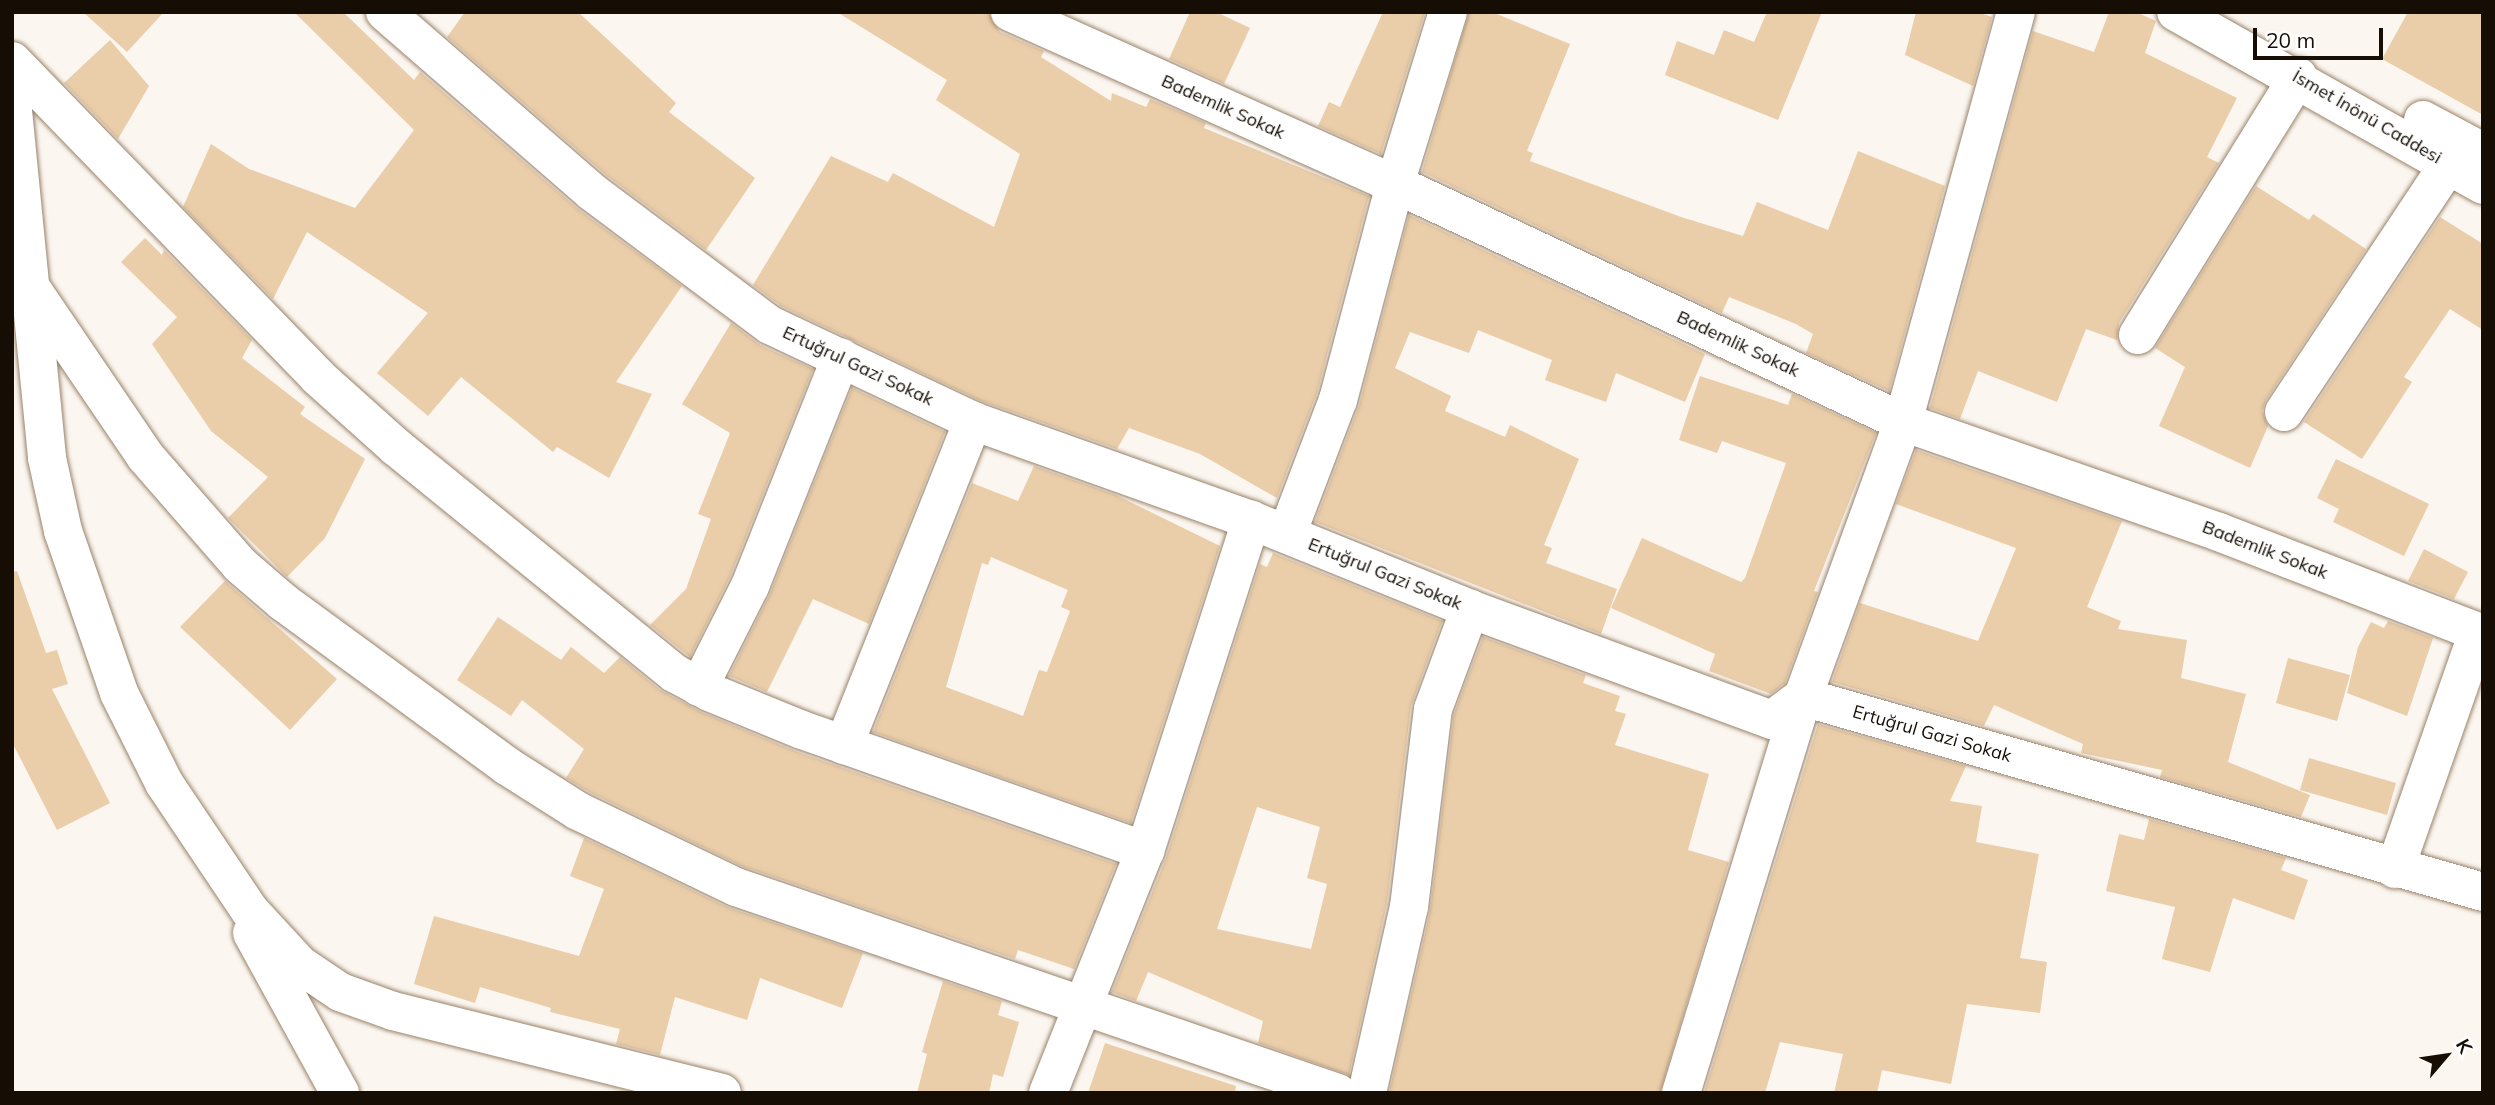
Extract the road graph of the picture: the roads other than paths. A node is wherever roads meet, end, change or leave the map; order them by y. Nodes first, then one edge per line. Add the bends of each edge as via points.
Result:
1 (385, 12) edge
2 (1010, 12) edge
3 (1448, 12) edge
4 (2016, 12) edge
5 (2176, 12) edge
6 (2223, 12) edge
7 (12, 61) edge
8 (2298, 77) junction
9 (12, 100) edge
10 (13, 153) edge
11 (2466, 158) edge
12 (1395, 184) junction
13 (2483, 186) edge
14 (29, 285) junction
15 (2138, 335) dead end
16 (841, 358) junction
17 (2284, 412) dead end
18 (973, 421) junction
19 (1903, 422) junction
20 (1251, 520) junction
21 (1287, 534) junction
22 (1470, 609) junction
23 (2480, 633) edge
24 (699, 687) junction
25 (1803, 696) junction
26 (844, 745) junction
27 (209, 850) junction
28 (1145, 851) junction
29 (2395, 869) junction
30 (2483, 891) edge
31 (1083, 1003) junction
32 (329, 1088) edge
33 (722, 1093) edge
34 (1048, 1093) edge
35 (1338, 1093) edge
36 (1367, 1093) edge
37 (1681, 1093) edge

1 - 16 street, Ertuğrul Gazi Sokak via 592,192 674,255 770,325
2 - 12 street, Bademlik Sokak
3 - 12 street
4 - 19 street
5 - 8 street, İsmet İnönü Caddesi
6 - 11 street
7 - 24 street via 318,377 396,447 674,673
8 - 11 street, İsmet İnönü Caddesi
8 - 15 street
9 - 10 street
10 - 14 street
11 - 13 street, İsmet İnönü Caddesi
11 - 17 street
12 - 19 street, Bademlik Sokak
12 - 21 street via 1338,400
14 - 27 street via 47,458 85,605 119,693 164,783
14 - 31 street via 145,456 240,565 283,602 507,766 578,811 736,887
16 - 18 street, Ertuğrul Gazi Sokak
16 - 24 street via 750,586
18 - 20 street, Ertuğrul Gazi Sokak
18 - 26 street
19 - 23 street, Bademlik Sokak via 2219,532
19 - 25 street
20 - 21 street, Ertuğrul Gazi Sokak
20 - 28 street
21 - 22 street, Ertuğrul Gazi Sokak
22 - 25 street, Ertuğrul Gazi Sokak via 1772,720
22 - 36 street via 1433,709 1409,907
23 - 29 street
24 - 26 street
25 - 29 street, Ertuğrul Gazi Sokak
25 - 37 street
26 - 28 street
27 - 32 street
27 - 33 street via 250,911 300,965 340,992 393,1011
28 - 31 street
29 - 30 street, Ertuğrul Gazi Sokak
31 - 34 street
31 - 35 street

